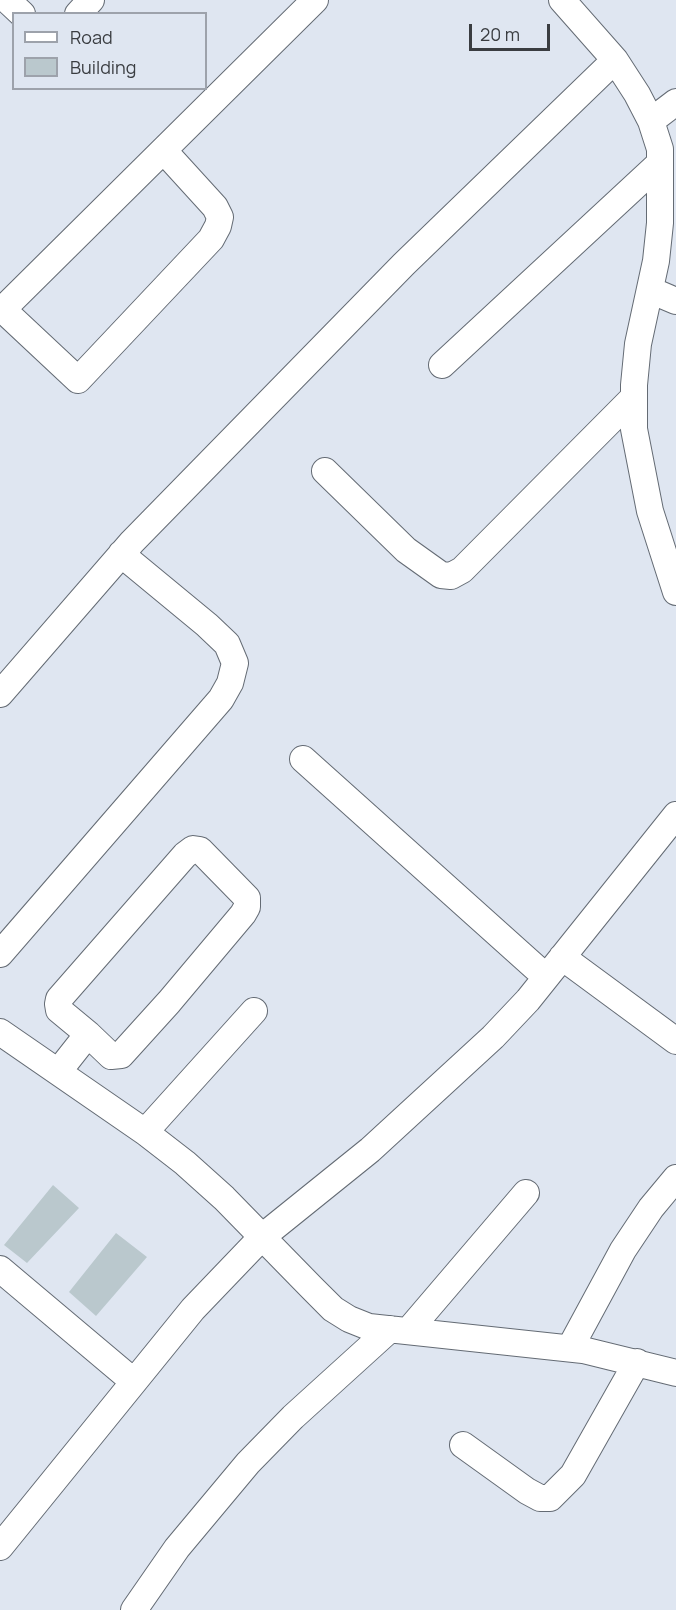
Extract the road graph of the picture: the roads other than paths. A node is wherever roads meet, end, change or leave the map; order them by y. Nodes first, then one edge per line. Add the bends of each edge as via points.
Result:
1 (7, 0) edge
2 (91, 0) edge
3 (315, 0) edge
4 (573, 4) edge
5 (20, 12) edge
6 (80, 12) edge
7 (615, 60) junction
8 (676, 102) edge
9 (651, 122) junction
10 (164, 151) junction
11 (665, 155) edge
12 (650, 290) junction
13 (676, 301) edge
14 (1, 308) edge
15 (442, 365) dead end
16 (634, 397) junction
17 (325, 471) dead end
18 (122, 554) junction
19 (676, 592) edge
20 (0, 694) edge
21 (303, 759) dead end
22 (676, 815) edge
23 (0, 954) edge
24 (562, 957) junction
25 (546, 977) junction
26 (254, 1011) dead end
27 (0, 1032) edge
28 (88, 1034) junction
29 (676, 1041) edge
30 (58, 1072) junction
31 (145, 1132) junction
32 (676, 1178) edge
33 (526, 1193) dead end
34 (262, 1237) junction
35 (0, 1269) edge
36 (399, 1330) junction
37 (570, 1348) junction
38 (637, 1362) junction
39 (676, 1373) edge
40 (134, 1381) junction
41 (463, 1444) dead end
42 (0, 1547) edge
43 (134, 1610) edge

1 - 5 street
2 - 6 street
3 - 10 street
4 - 7 street
7 - 9 street
7 - 18 street via 404,264
8 - 9 street
9 - 11 street
10 - 14 street
10 - 14 street via 215,207 220,217 218,226 211,239 78,380
11 - 12 street
11 - 15 street
12 - 13 street
12 - 16 street via 638,345
16 - 17 street via 462,570 451,576 441,575 405,550
16 - 19 street via 634,429 641,470
18 - 20 street
18 - 23 street via 227,644 235,663 230,684
21 - 25 street
22 - 24 street
24 - 25 street
24 - 29 street
25 - 34 street via 493,1037 429,1097
26 - 31 street
27 - 30 street
28 - 28 street via 111,1056 121,1055 243,914 247,898 200,850 193,849 185,855 59,999 59,1010
28 - 30 street
30 - 31 street
31 - 34 street via 185,1163
32 - 37 street via 623,1250
33 - 36 street
34 - 36 street via 349,1319 369,1327
34 - 40 street via 193,1309
35 - 40 street
36 - 37 street
36 - 43 street via 340,1372 248,1463 177,1548
37 - 38 street
38 - 39 street
38 - 41 street via 573,1475 550,1498 527,1491
40 - 42 street

